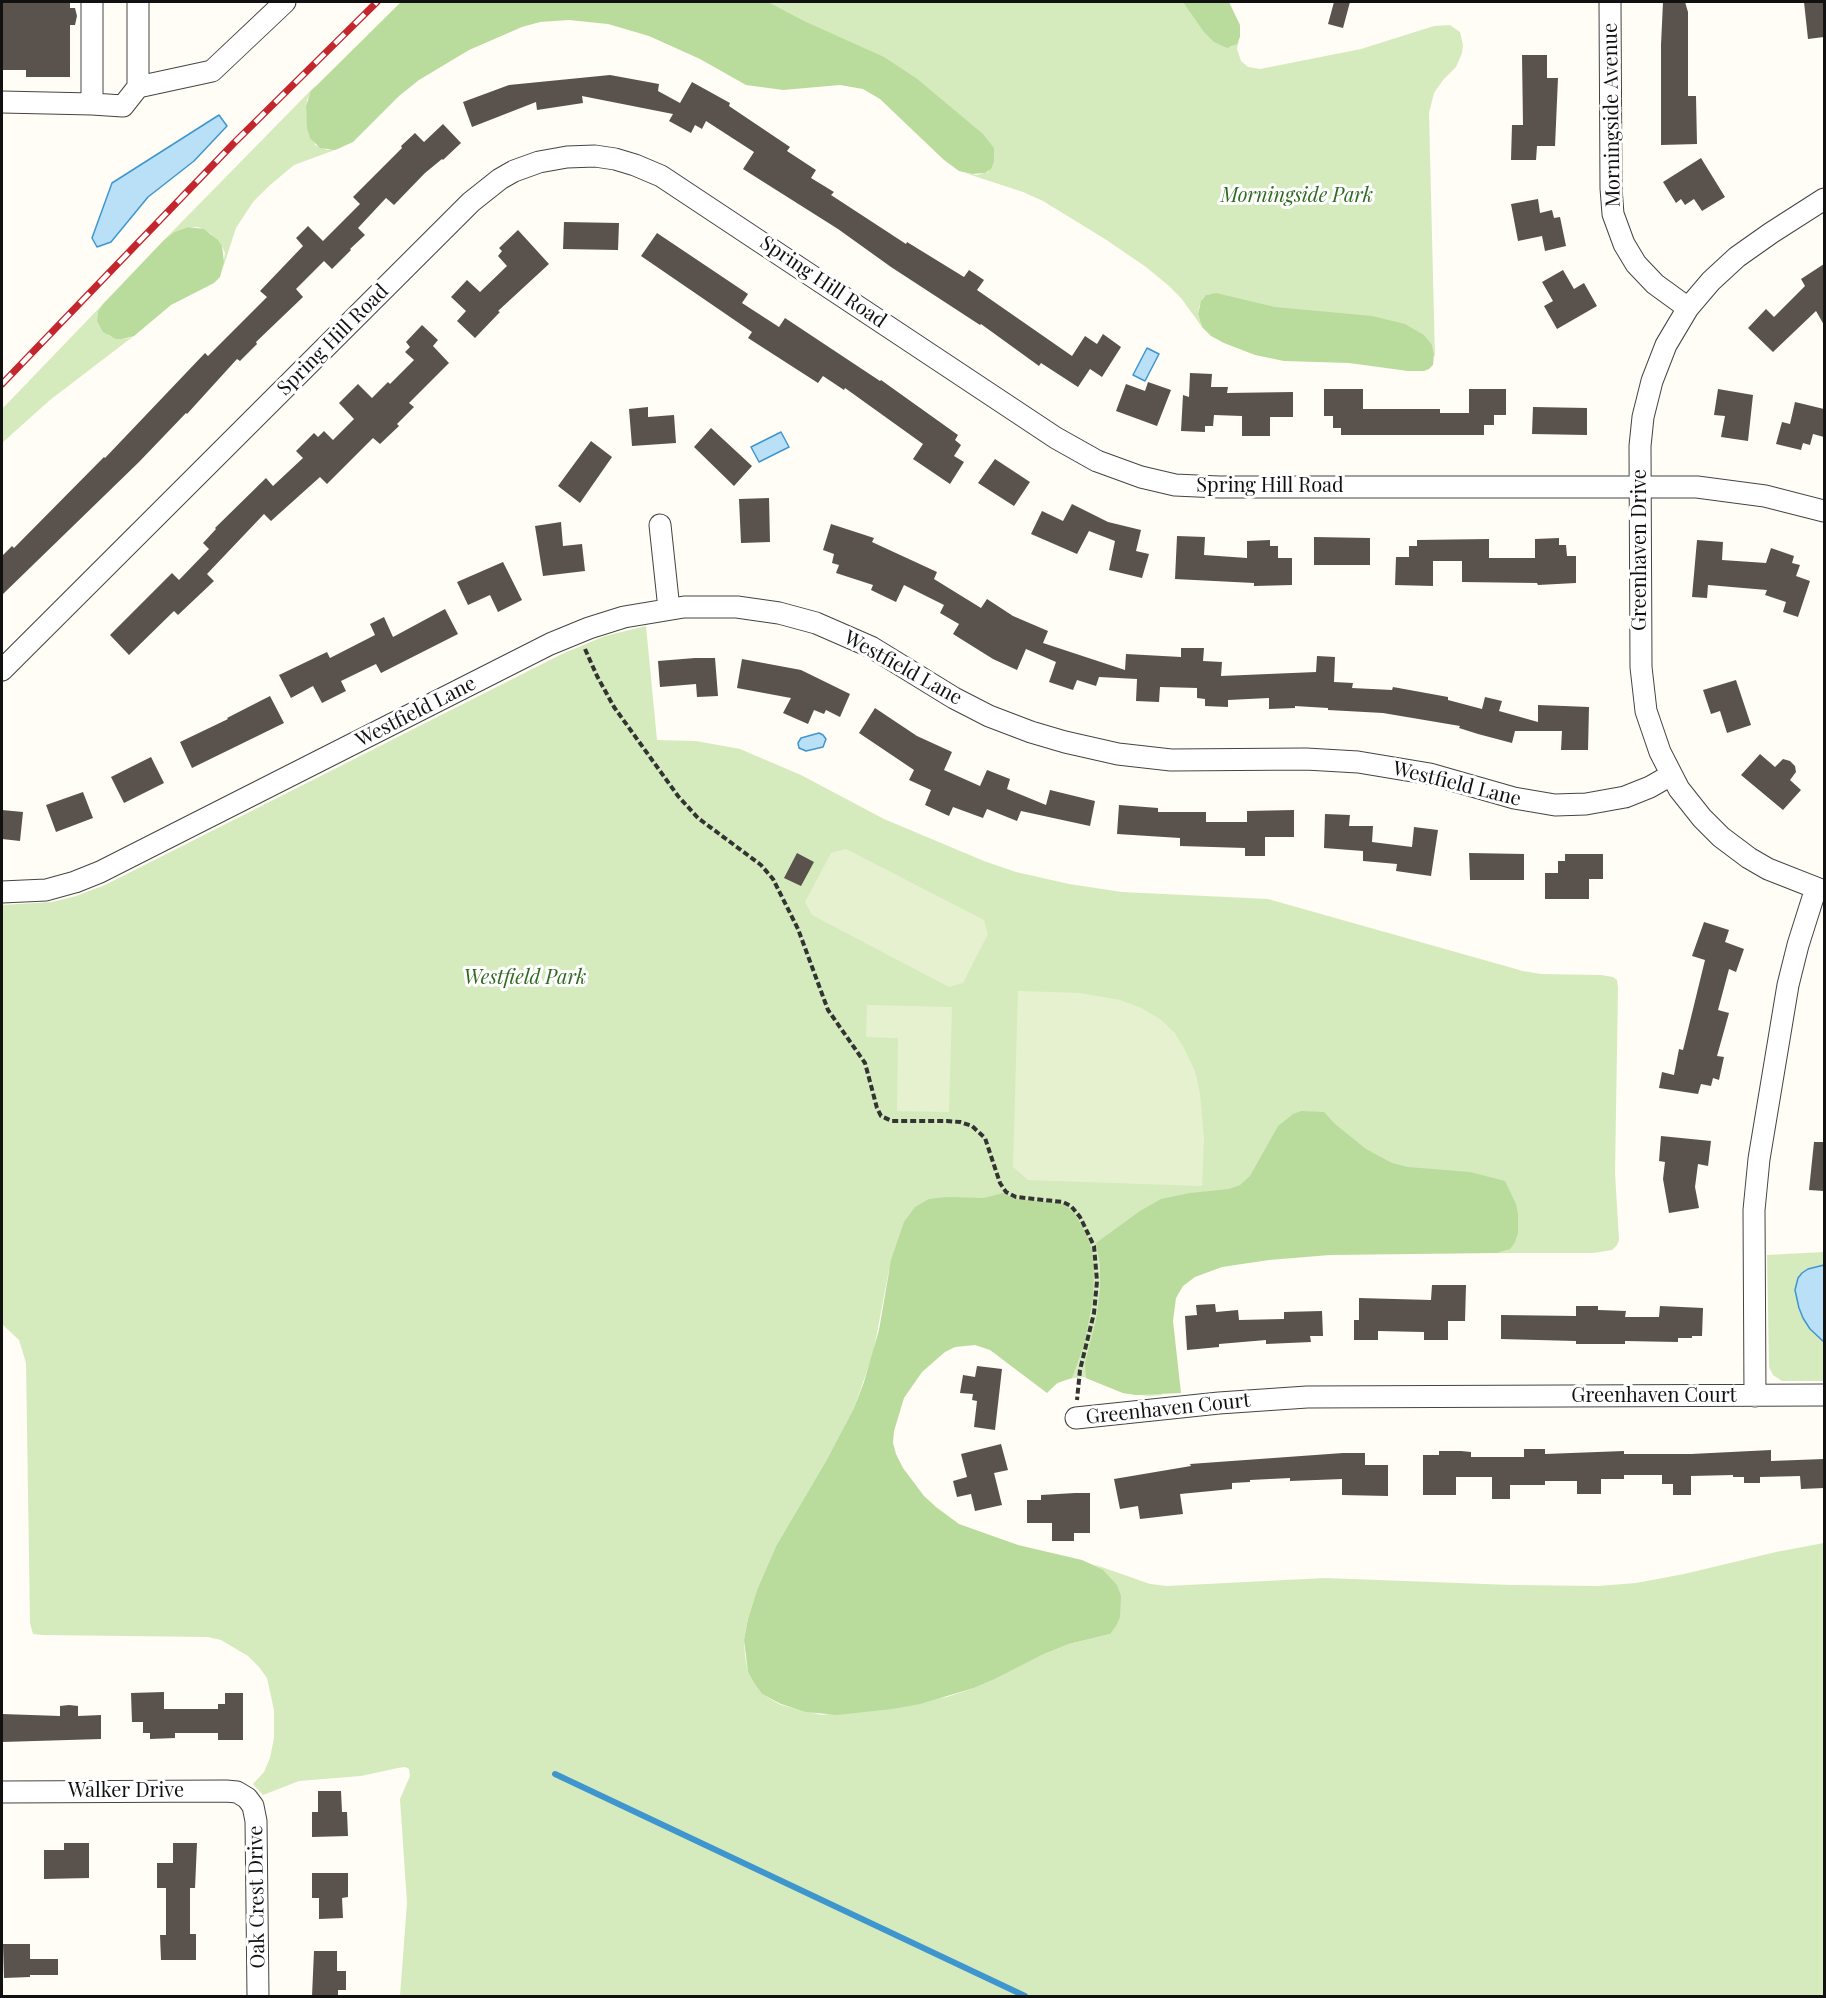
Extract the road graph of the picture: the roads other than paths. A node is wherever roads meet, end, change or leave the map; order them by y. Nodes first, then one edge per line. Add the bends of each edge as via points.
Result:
1 (92, 2) edge
2 (138, 2) edge
3 (285, 2) edge
4 (1610, 2) edge
5 (138, 87) junction
6 (2, 102) edge
7 (92, 104) junction
8 (1824, 199) edge
9 (1688, 308) junction
10 (1640, 486) junction
11 (1824, 511) edge
12 (660, 525) dead end
13 (669, 609) junction
14 (2, 670) edge
15 (1671, 776) junction
16 (1820, 890) edge
17 (2, 892) edge
18 (1824, 1395) edge
19 (1755, 1396) junction
20 (1076, 1418) road end
21 (2, 1792) edge
22 (249, 1800) joint
23 (258, 1996) edge

1 - 7 street
2 - 5 street
3 - 5 street via 212,71
4 - 9 street, Morningside Avenue via 1613,214 1636,264
5 - 7 street via 123,106
6 - 7 street
8 - 9 street, Greenhaven Drive via 1737,257
9 - 10 street, Greenhaven Drive via 1664,350 1648,393 1641,431
10 - 11 street, Spring Hill Road via 1738,491
10 - 14 street, Spring Hill Road via 1205,487 1166,483 1129,473 1096,461 1056,438 661,176 615,159 567,157 514,171 471,202
10 - 15 street, Greenhaven Drive via 1641,681 1651,727
12 - 13 street
13 - 15 street, Westfield Lane via 737,607 816,623 871,646 990,716 1031,732 1118,754 1171,760 1358,762 1430,774 1514,798 1556,805 1625,797
13 - 17 street, Westfield Lane via 624,617 541,648 100,872 46,890
15 - 16 street, Greenhaven Drive via 1702,818 1739,851 1779,874
16 - 19 street, Greenhaven Court via 1792,969 1760,1146 1754,1210
18 - 19 street
19 - 20 street, Greenhaven Court via 1307,1397
21 - 22 street, Walker Drive via 225,1791
22 - 23 street, Oak Crest Drive via 256,1821

